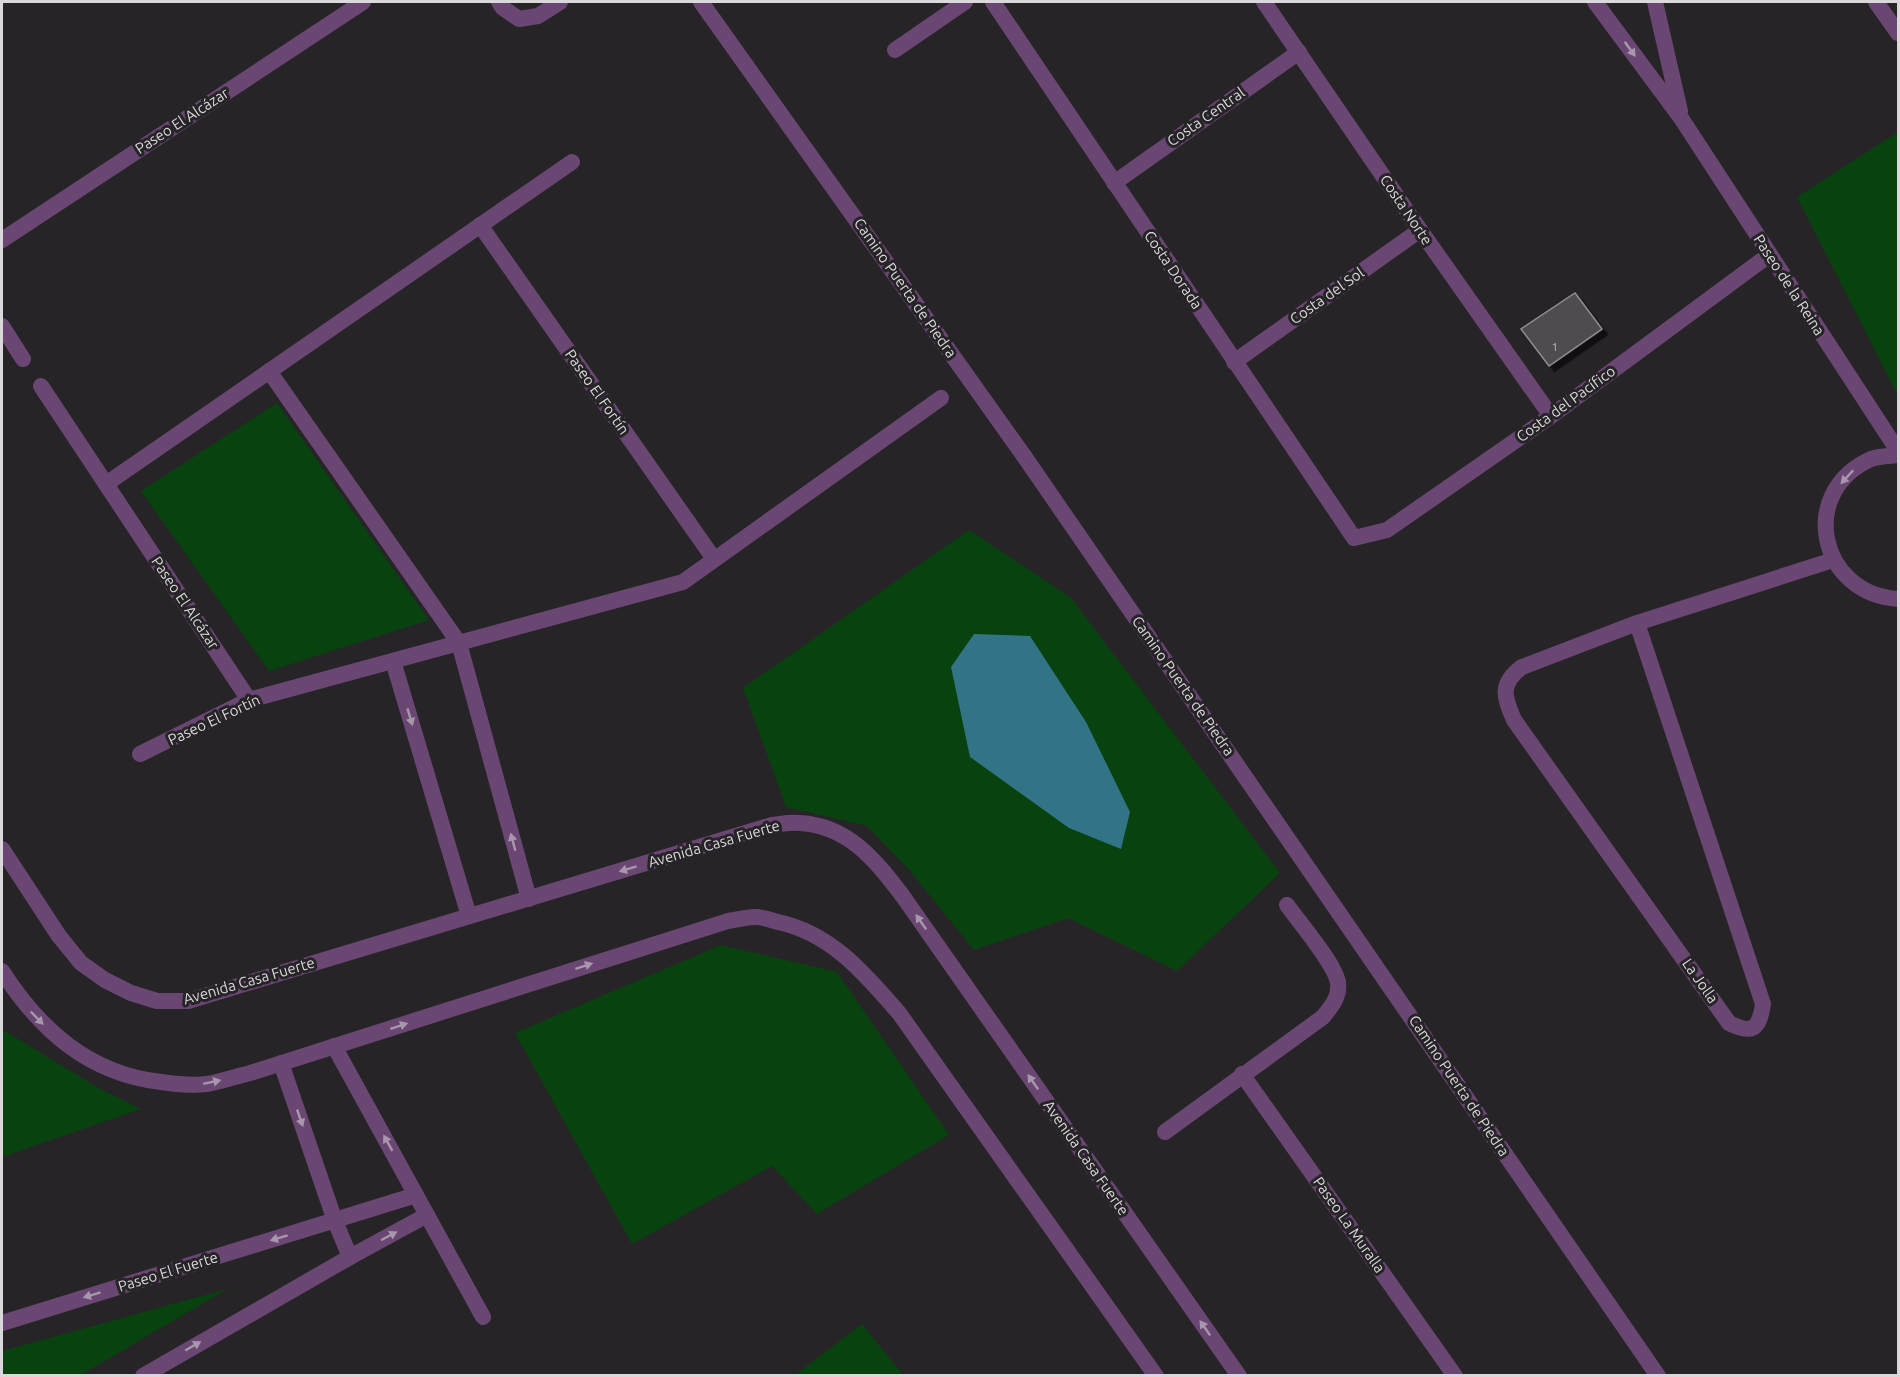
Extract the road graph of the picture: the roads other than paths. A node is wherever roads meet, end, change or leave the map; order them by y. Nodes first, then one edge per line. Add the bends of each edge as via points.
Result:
1 (363, 2) edge
2 (499, 2) edge
3 (560, 2) edge
4 (701, 2) edge
5 (965, 2) edge
6 (993, 2) edge
7 (1264, 2) edge
8 (1595, 2) edge
9 (1654, 2) edge
10 (1876, 2) edge
11 (1899, 33) edge
12 (895, 50) dead end
13 (1299, 52) junction
14 (1681, 118) junction
15 (572, 162) dead end
16 (1114, 183) junction
17 (480, 225) junction
18 (1420, 230) junction
19 (2, 240) edge
20 (1769, 255) junction
21 (2, 326) edge
22 (23, 358) dead end
23 (1234, 362) junction
24 (269, 371) junction
25 (41, 386) dead end
26 (941, 398) dead end
27 (1551, 416) junction
28 (1899, 453) edge
29 (106, 484) junction
30 (1354, 538) joint
31 (714, 559) junction
32 (1833, 560) junction
33 (1899, 599) edge
34 (1637, 623) junction
35 (459, 643) junction
36 (393, 661) junction
37 (249, 700) junction
38 (140, 754) dead end
39 (2, 849) edge
40 (529, 899) junction
41 (1287, 905) dead end
42 (469, 916) junction
43 (2, 971) edge
44 (334, 1046) junction
45 (281, 1063) junction
46 (1242, 1074) junction
47 (1165, 1132) dead end
48 (416, 1195) junction
49 (427, 1215) junction
50 (335, 1221) junction
51 (350, 1257) junction
52 (483, 1317) dead end
53 (2, 1323) edge
54 (143, 1376) edge
55 (1156, 1376) edge
56 (1239, 1376) edge
57 (1455, 1376) edge
58 (1658, 1376) edge

1 - 19 street, Paseo El Alcázar
2 - 3 street via 519,19 538,15
4 - 58 street, Camino Puerta de Piedra via 1024,456
5 - 12 street
6 - 16 street, Costa Dorada
7 - 13 street, Costa Norte
8 -> 14 street, Paseo de la Reina
9 - 14 street, Paseo de la Reina
10 - 11 street
13 - 16 street, Costa Central
13 - 18 street, Costa Norte
14 - 20 street, Paseo de la Reina
15 - 17 street
16 - 23 street, Costa Dorada
17 - 24 street
17 - 31 street, Paseo El Fortín
18 - 23 street, Costa del Sol
18 - 27 street, Costa Norte
20 - 27 street, Costa del Pacífico
20 - 28 street, Paseo de la Reina
21 - 22 street
23 - 30 street, Costa Dorada
24 - 29 street
24 - 35 street
25 - 29 street, Paseo El Alcázar
26 - 31 street, Paseo El Fortín
27 - 30 street, Costa del Pacífico via 1387,530
28 -> 32 street via 1872,458 1848,473 1832,495 1825,524
29 - 37 street, Paseo El Alcázar
31 - 35 street, Paseo El Fortín via 683,582
32 - 33 street via 1845,576 1868,593
32 - 34 street, La Jolla
34 - 34 street, La Jolla via 1522,667 1511,675 1505,687 1507,703 1514,720 1730,1023 1743,1030 1751,1029 1759,1023 1763,1004
35 - 36 street, Paseo El Fortín
40 -> 35 street
36 - 37 street, Paseo El Fortín
36 -> 42 street
37 - 38 street, Paseo El Fortín
39 - 42 street, Avenida Casa Fuerte via 58,936 81,963 131,993 157,1001 188,1001
40 - 42 street, Avenida Casa Fuerte
56 -> 40 street, Avenida Casa Fuerte via 902,896 878,863 850,838 800,823 772,825
41 - 46 street via 1331,966 1338,984 1335,1002 1323,1017
43 -> 45 street via 33,1014 64,1044 102,1067 137,1080 205,1084
44 - 45 street
48 -> 44 street
44 -> 55 street via 728,921 756,917 814,934 867,976 899,1013
45 -> 50 street
46 - 47 street
46 - 57 street, Paseo La Muralla
48 - 49 street
48 - 50 street, Paseo El Fuerte
51 -> 49 street
49 - 52 street
50 - 51 street
50 -> 53 street, Paseo El Fuerte
54 -> 51 street

